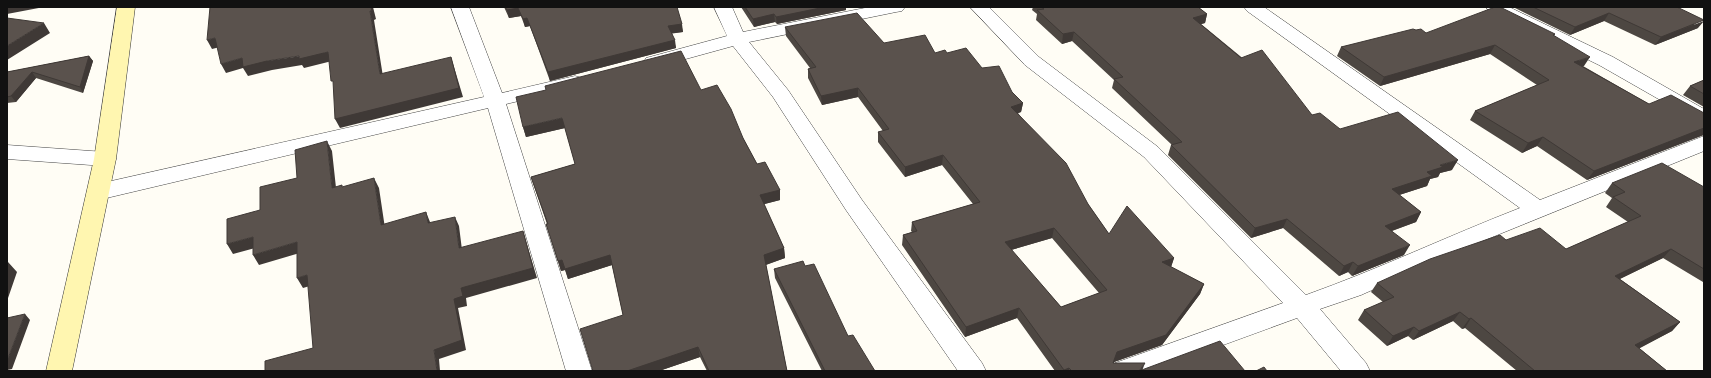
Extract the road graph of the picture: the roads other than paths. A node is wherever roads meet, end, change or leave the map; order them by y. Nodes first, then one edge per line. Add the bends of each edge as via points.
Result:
1 (126, 7) edge
2 (460, 7) edge
3 (723, 7) edge
4 (896, 7) edge
5 (979, 7) edge
6 (1253, 7) edge
7 (1495, 7) edge
8 (737, 39) junction
9 (634, 67) edge
10 (589, 78) edge
11 (495, 100) junction
12 (1704, 117) edge
13 (1704, 143) edge
14 (7, 152) edge
15 (105, 159) junction
16 (98, 192) junction
17 (1538, 210) junction
18 (1302, 306) junction
19 (59, 371) edge
20 (579, 371) edge
21 (973, 371) edge
22 (1124, 371) edge
23 (1357, 371) edge

1 - 15 street
2 - 11 street
3 - 8 street
4 - 8 street
5 - 18 street via 1032,61 1150,152
6 - 17 street
7 - 12 street via 1606,61
8 - 9 street
8 - 21 street via 781,94 854,204
10 - 11 street
11 - 16 street
11 - 20 street
13 - 17 street
14 - 15 street
15 - 16 street
16 - 19 street
17 - 18 street via 1352,288
18 - 22 street
18 - 23 street

